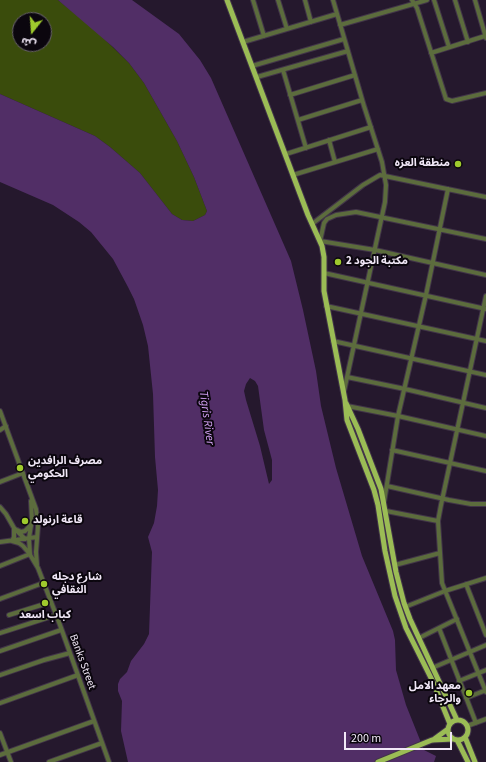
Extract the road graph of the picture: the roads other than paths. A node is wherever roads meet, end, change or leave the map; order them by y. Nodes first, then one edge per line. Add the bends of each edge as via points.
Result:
1 (227, 0) edge
2 (253, 0) edge
3 (278, 0) edge
4 (305, 0) edge
5 (333, 0) edge
6 (427, 0) edge
7 (434, 0) edge
8 (455, 0) edge
9 (475, 0) edge
10 (413, 2) edge
11 (337, 14) junction
12 (311, 22) junction
13 (340, 25) junction
14 (484, 27) edge
15 (287, 29) junction
16 (264, 36) junction
17 (486, 37) edge
18 (344, 39) junction
19 (243, 42) junction
20 (468, 42) junction
21 (449, 47) junction
22 (348, 51) junction
23 (431, 53) junction
24 (252, 66) junction
25 (283, 70) junction
26 (355, 75) junction
27 (257, 77) junction
28 (486, 94) edge
29 (290, 95) junction
30 (362, 100) junction
31 (298, 120) junction
32 (371, 127) junction
33 (329, 140) junction
34 (306, 148) junction
35 (378, 149) junction
36 (286, 154) junction
37 (335, 162) junction
38 (293, 175) junction
39 (384, 175) junction
40 (448, 188) junction
41 (486, 197) edge
42 (382, 218) junction
43 (312, 224) junction
44 (440, 230) junction
45 (486, 239) edge
46 (320, 241) junction
47 (375, 250) junction
48 (433, 263) junction
49 (324, 272) junction
50 (486, 275) edge
51 (368, 282) junction
52 (426, 295) junction
53 (486, 296) edge
54 (326, 306) junction
55 (485, 309) edge
56 (361, 314) junction
57 (419, 327) junction
58 (477, 339) junction
59 (332, 341) junction
60 (486, 341) edge
61 (354, 345) junction
62 (412, 358) junction
63 (470, 371) junction
64 (486, 375) edge
65 (347, 377) junction
66 (404, 389) junction
67 (343, 393) junction
68 (346, 403) junction
69 (463, 403) junction
70 (486, 408) edge
71 (0, 411) edge
72 (398, 416) junction
73 (6, 426) junction
74 (0, 430) edge
75 (457, 430) junction
76 (486, 436) edge
77 (392, 450) junction
78 (450, 463) junction
79 (486, 471) edge
80 (23, 473) junction
81 (0, 482) edge
82 (387, 486) junction
83 (31, 496) junction
84 (442, 499) junction
85 (384, 502) junction
86 (486, 504) edge
87 (0, 507) edge
88 (386, 511) junction
89 (438, 521) junction
90 (32, 525) junction
91 (14, 528) junction
92 (37, 537) junction
93 (27, 539) junction
94 (12, 541) junction
95 (0, 542) edge
96 (440, 553) junction
97 (30, 554) junction
98 (395, 565) junction
99 (0, 566) edge
100 (38, 568) junction
101 (486, 578) edge
102 (43, 582) junction
103 (466, 584) junction
104 (446, 591) junction
105 (0, 599) edge
106 (51, 602) junction
107 (405, 607) junction
108 (9, 615) dead end
109 (56, 615) junction
110 (457, 619) junction
111 (439, 628) junction
112 (61, 630) junction
113 (0, 633) edge
114 (486, 635) edge
115 (419, 638) junction
116 (486, 645) edge
117 (0, 651) edge
118 (421, 651) junction
119 (470, 652) junction
120 (70, 653) junction
121 (451, 660) junction
122 (432, 668) junction
123 (486, 670) edge
124 (478, 673) junction
125 (0, 674) edge
126 (78, 674) junction
127 (459, 681) junction
128 (486, 691) edge
129 (466, 698) junction
130 (0, 703) edge
131 (486, 719) edge
132 (457, 720) junction
133 (94, 721) junction
134 (476, 723) junction
135 (449, 726) junction
136 (467, 726) junction
137 (0, 734) edge
138 (465, 737) junction
139 (455, 740) junction
140 (431, 741) junction
141 (102, 743) junction
142 (8, 753) junction
143 (0, 755) edge
144 (11, 762) edge
145 (49, 762) edge
146 (109, 762) edge
147 (378, 762) edge
148 (468, 762) edge
149 (475, 762) edge

1 - 19 main road
2 - 16 street
3 - 15 street
4 - 12 street
5 - 11 street
6 - 10 street
7 - 21 street
8 - 20 street
9 - 14 street
10 - 13 street
10 - 23 street
11 - 12 street
11 - 13 street
12 - 15 street
13 - 18 street
14 - 17 street
15 - 16 street
16 - 19 street
17 - 20 street
18 - 22 street
18 - 24 street
19 - 24 main road
20 - 21 street
21 - 23 street
22 - 25 street
22 - 26 street
23 - 28 street via 447,100 452,102
24 - 27 main road
25 - 27 street
25 - 29 street
26 - 29 street
26 - 30 street
27 - 36 main road
29 - 31 street
30 - 31 street
30 - 32 street
31 - 34 street
32 - 33 street
32 - 35 street
33 - 34 street
33 - 37 street
34 - 36 street
35 - 37 street
35 - 39 street
36 - 38 main road
37 - 38 street
38 - 43 main road
39 - 40 street
39 - 42 street via 386,193
39 - 43 street via 376,176
40 - 41 street
40 - 44 street
42 - 44 street
42 - 46 street via 356,212 333,216 324,223
42 - 47 street
43 - 46 main road
44 - 45 street
44 - 48 street
46 - 47 street
46 - 49 main road
47 - 48 street
47 - 51 street
48 - 50 street
48 - 52 street
49 - 51 street
49 - 54 main road
51 - 52 street
51 - 56 street
52 - 55 street
52 - 57 street
53 - 55 street
54 - 56 street
54 - 59 main road
55 - 58 street
56 - 57 street
56 - 61 street
57 - 58 street
57 - 62 street
58 - 60 street
58 - 63 street
59 - 61 street
59 - 67 main road
61 - 62 street
61 - 65 street
62 - 63 street
62 - 66 street
63 - 64 street
63 - 69 street
65 - 66 street
65 - 67 street
66 - 69 street
66 - 72 street
67 - 68 main road
68 - 72 street
68 - 85 main road
68 - 118 main road via 347,420 378,505 395,596 406,628
69 - 70 street
69 - 75 street
71 - 73 street
72 - 75 street
72 - 77 street
73 - 74 street
73 - 80 street
75 - 76 street
75 - 78 street
77 - 78 street
77 - 82 street
78 - 79 street
78 - 84 street
80 - 81 street
80 - 83 street
82 - 84 street
82 - 85 street
83 - 90 street
83 - 92 street via 38,522
84 - 86 street
84 - 89 street
85 - 88 main road
87 - 91 street
88 - 89 street
88 - 98 main road
89 - 96 street
90 - 91 street via 21,532
90 - 93 street
91 - 93 street
91 - 94 street
92 - 93 street
92 - 100 street
93 - 94 street
93 - 97 street
94 - 95 street
94 - 97 street via 19,543
96 - 98 street
96 - 104 street via 442,580
97 - 99 street
97 - 100 street
98 - 107 main road
100 - 102 street, Banks Street
101 - 103 street
102 - 105 street
102 - 106 street, Banks Street
103 - 104 street
103 - 114 street
104 - 107 street
104 - 110 street
106 - 108 street
106 - 109 street, Banks Street
107 - 115 main road
109 - 112 street, Banks Street
109 - 113 street
110 - 111 street
110 - 119 street
111 - 115 street
111 - 121 street
112 - 117 street
112 - 120 street, Banks Street
115 - 118 main road
116 - 119 street
118 - 122 main road
118 - 135 main road
119 - 121 street
119 - 124 street
120 - 125 street
120 - 126 street, Banks Street
121 - 122 street
121 - 127 street
122 - 132 main road
123 - 124 street
124 - 127 street
124 - 128 street
126 - 130 street
126 - 133 street, Banks Street
127 - 129 street
128 - 129 street
129 - 134 street
131 - 134 street
132 - 135 main road
132 - 136 main road
133 - 141 street, Banks Street
133 - 142 street
134 - 136 street
135 - 139 main road via 449,735
135 - 140 main road
136 - 138 main road via 468,732
137 - 142 street
138 - 139 main road
138 - 149 main road
139 - 140 main road
139 - 148 main road
140 - 147 main road
141 - 145 street
141 - 146 street, Banks Street
142 - 143 street
142 - 144 street

